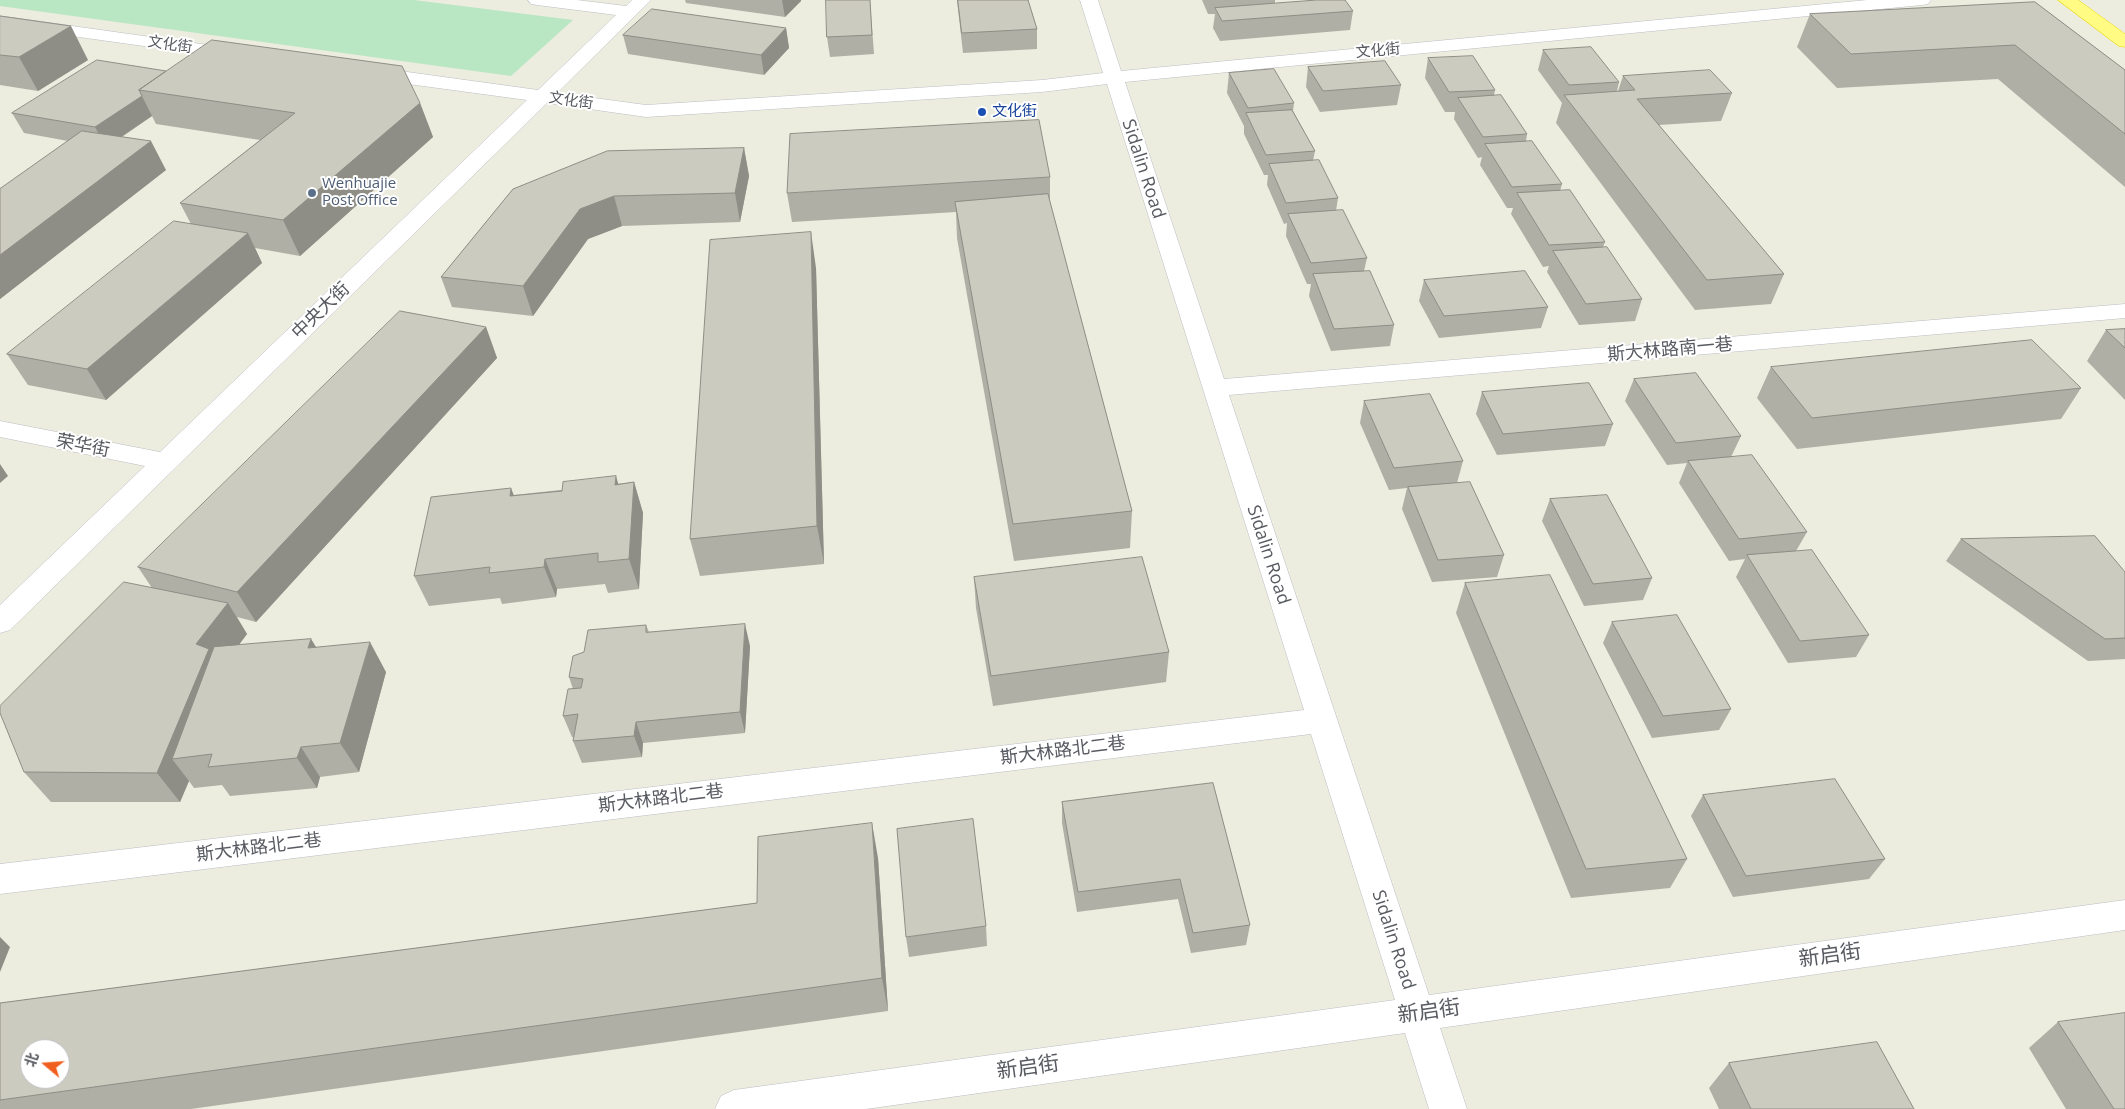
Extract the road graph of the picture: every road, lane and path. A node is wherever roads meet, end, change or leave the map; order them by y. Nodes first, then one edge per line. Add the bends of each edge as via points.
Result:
1 (537, 0) edge
2 (1088, 0) edge
3 (1922, 0) edge
4 (2067, 0) edge
5 (636, 6) edge
6 (0, 21) edge
7 (2125, 42) edge
8 (256, 57) edge
9 (355, 71) edge
10 (1113, 78) junction
11 (542, 98) junction
12 (2125, 311) edge
13 (1215, 388) junction
14 (0, 429) edge
15 (166, 462) junction
16 (0, 622) edge
17 (1322, 720) junction
18 (0, 879) edge
19 (2125, 915) edge
20 (1417, 1014) junction
21 (734, 1109) edge
22 (1448, 1109) edge

1 - 5 street
2 - 10 street, Sidalin Road
3 - 10 street, 文化街
4 - 7 highway
5 - 11 street, 中央大街
6 - 8 street, 文化街
9 - 11 street, 文化街
10 - 11 street, 文化街 via 1042,86 646,111
10 - 13 street, Sidalin Road
11 - 15 street, 中央大街
12 - 13 street, 斯大林路南一巷
13 - 17 street, Sidalin Road
14 - 15 street, 荣华街
15 - 16 street, 中央大街
17 - 18 street, 斯大林路北二巷
17 - 20 street, Sidalin Road
19 - 20 street, 新启街
20 - 21 street, 新启街
20 - 22 street, Sidalin Road

